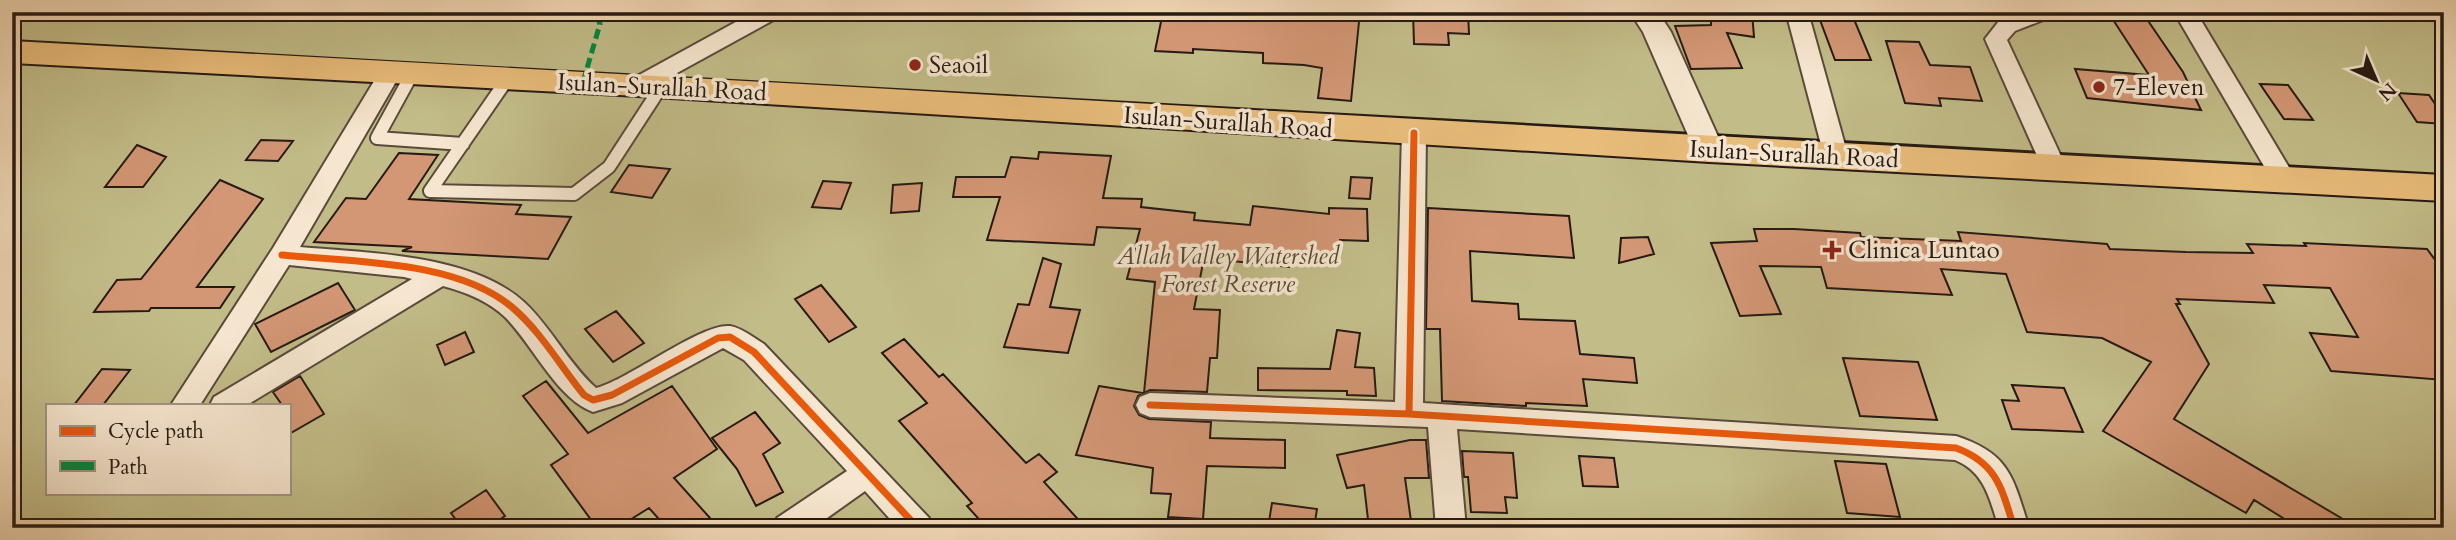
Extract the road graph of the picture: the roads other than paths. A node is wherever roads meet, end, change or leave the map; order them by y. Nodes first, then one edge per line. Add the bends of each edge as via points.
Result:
1 (771, 12) edge
2 (1644, 12) edge
3 (1797, 12) edge
4 (2043, 12) edge
5 (2185, 12) edge
6 (12, 52) edge
7 (401, 73) junction
8 (508, 78) junction
9 (650, 86) junction
10 (1414, 133) junction
11 (463, 144) junction
12 (1709, 150) junction
13 (1836, 156) junction
14 (2054, 167) junction
15 (2284, 179) junction
16 (2444, 188) edge
17 (282, 255) junction
18 (441, 274) junction
19 (186, 404) edge
20 (226, 404) edge
21 (1150, 405) dead end
22 (1409, 414) junction
23 (1442, 417) junction
24 (868, 472) junction
25 (788, 528) edge
26 (918, 528) edge
27 (1451, 528) edge
28 (2014, 528) edge

1 - 9 street
2 - 12 street
3 - 13 street
4 - 14 street via 2007,26 1996,39
5 - 15 street
6 - 7 highway, Isulan-Surallah Road
7 - 8 highway, Isulan-Surallah Road
7 - 11 lane via 377,138
7 - 17 street
8 - 9 highway, Isulan-Surallah Road
8 - 11 lane
9 - 10 highway, Isulan-Surallah Road
9 - 11 lane via 609,167 574,194 430,191
10 - 12 highway, Isulan-Surallah Road
10 - 22 street
12 - 13 highway, Isulan-Surallah Road
13 - 14 highway, Isulan-Surallah Road
14 - 15 highway, Isulan-Surallah Road
15 - 16 highway, Isulan-Surallah Road
17 - 18 street
17 - 19 street
18 - 20 street
18 - 24 street via 489,291 512,307 584,396 593,400 612,395 718,338 730,337 754,352
21 - 22 street
22 - 23 street
23 - 27 street
23 - 28 street via 1956,448 1975,453 1993,471
24 - 25 street
24 - 26 street

